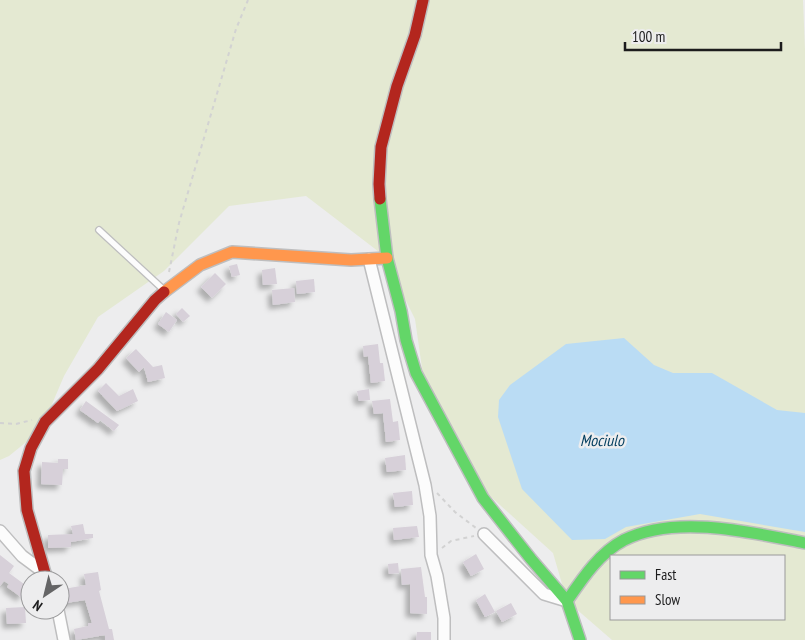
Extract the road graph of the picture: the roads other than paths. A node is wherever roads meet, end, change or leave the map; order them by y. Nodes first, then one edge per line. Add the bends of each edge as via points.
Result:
1 (423, 0) edge
2 (99, 230) dead end
3 (387, 258) junction
4 (369, 259) junction
5 (165, 291) junction
6 (0, 531) edge
7 (484, 534) road end
8 (805, 543) edge
9 (38, 570) edge
10 (44, 570) edge
11 (567, 601) junction
12 (60, 620) edge
13 (64, 640) edge
14 (444, 640) edge
15 (580, 640) edge

1 - 3 street via 381,147 379,184
2 - 5 lane
3 - 4 street
3 - 11 street via 416,373 483,498
4 - 5 street via 232,252 216,256
4 - 14 street via 425,485 431,555 444,618
5 - 10 street via 98,369 45,422 31,448 24,471 27,510
6 - 9 street
7 - 11 street via 544,594
8 - 11 street via 745,532 686,527 639,533 622,541 604,557 583,578
11 - 15 street
12 - 13 street

